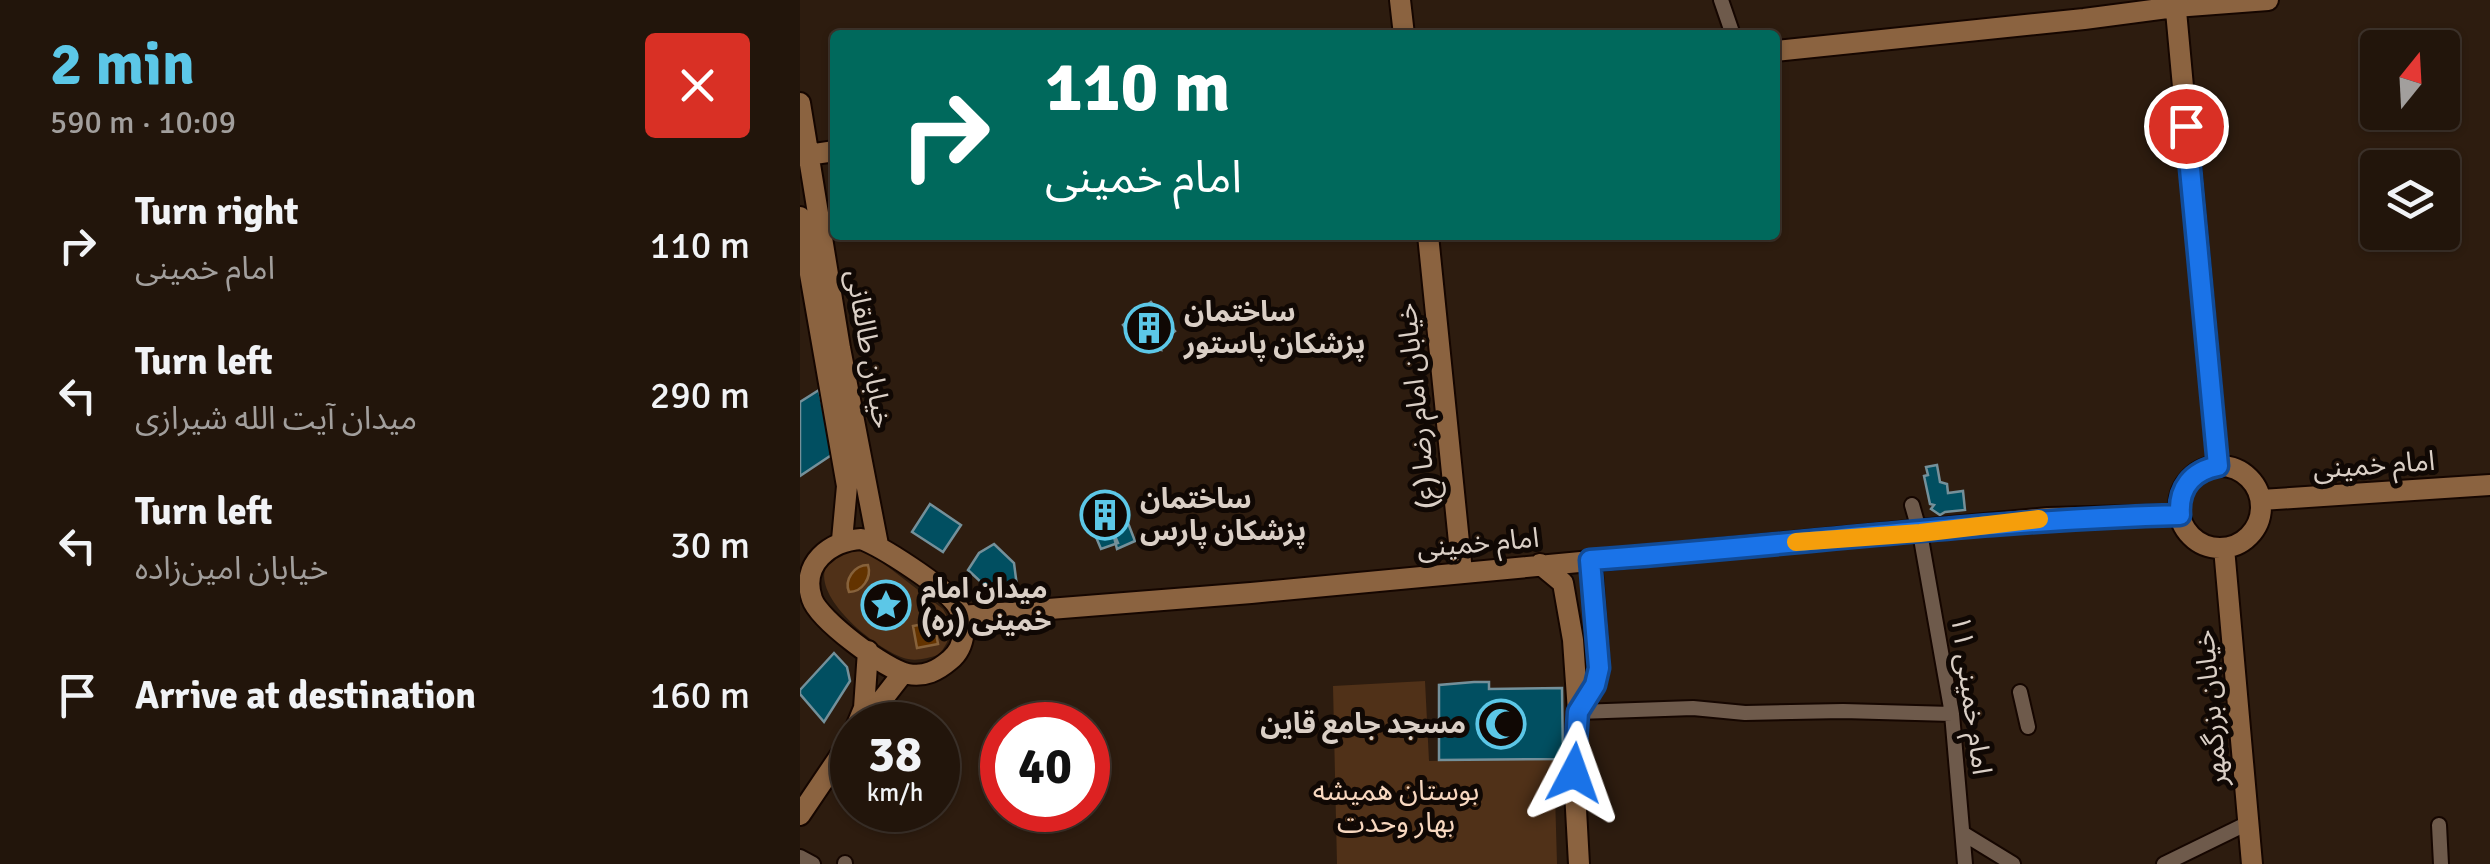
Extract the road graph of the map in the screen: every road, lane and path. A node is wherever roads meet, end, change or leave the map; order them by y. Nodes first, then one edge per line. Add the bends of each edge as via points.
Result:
1 (1400, 0) edge
2 (1721, 0) edge
3 (2268, 0) edge
4 (2175, 4) edge
5 (1403, 30) edge
6 (1731, 30) edge
7 (1780, 50) edge
8 (800, 103) edge
9 (830, 151) edge
10 (804, 155) edge
11 (800, 217) edge
12 (1429, 240) edge
13 (807, 299) edge
14 (2218, 466) junction
15 (2490, 485) edge
16 (2261, 500) junction
17 (1912, 505) dead end
18 (2180, 515) junction
19 (1920, 533) junction
20 (842, 540) junction
21 (878, 545) junction
22 (2224, 548) junction
23 (1590, 560) junction
24 (1540, 564) junction
25 (807, 571) edge
26 (1462, 572) junction
27 (800, 604) edge
28 (821, 615) junction
29 (962, 616) junction
30 (868, 651) junction
31 (902, 673) junction
32 (2020, 692) dead end
33 (864, 702) edge
34 (879, 702) edge
35 (1578, 712) junction
36 (1952, 714) junction
37 (2028, 727) dead end
38 (830, 770) edge
39 (800, 815) edge
40 (2248, 822) junction
41 (2439, 824) dead end
42 (1964, 834) junction
43 (800, 857) edge
44 (812, 864) edge
45 (1580, 864) edge
46 (1966, 864) edge
47 (2014, 864) edge
48 (2164, 864) edge
49 (2252, 864) edge
50 (2441, 864) edge

1 - 5 main road
2 - 6 street
3 - 4 main road
4 - 7 main road via 2084,20
4 - 14 main road
8 - 10 main road, خیابان طالقانی
9 - 10 main road
10 - 21 main road, خیابان طالقانی
11 - 13 main road, خیابان طالقانی
12 - 26 main road, خیابان امام رضا (ع)
13 - 20 main road, خیابان طالقانی via 847,486
14 - 16 main road via 2250,479
14 - 18 main road via 2188,481
15 - 16 main road, امام خمینی
16 - 22 main road via 2256,528
17 - 19 street, امام خمینی ۱۱
18 - 19 main road, امام خمینی via 2048,518
18 - 22 main road via 2196,541
19 - 23 main road, امام خمینی
19 - 36 street, امام خمینی ۱۱
20 - 21 main road
20 - 25 main road
21 - 29 main road via 942,592
22 - 40 main road, خیابان بزرگمهر
23 - 24 main road, امام خمینی
23 - 35 main road via 1599,668
24 - 26 main road, امام خمینی
24 - 35 main road via 1567,598
25 - 28 main road
26 - 29 main road, امام خمینی
27 - 28 main road
28 - 30 main road
29 - 31 main road via 955,656 936,672
30 - 31 main road
30 - 33 main road
31 - 34 main road
32 - 37 street
35 - 36 street
35 - 45 main road
36 - 42 street, امام خمینی ۱۱
38 - 39 main road
40 - 48 street
40 - 49 main road, خیابان بزرگمهر
41 - 50 street
42 - 46 street, امام خمینی ۱۱
42 - 47 street
43 - 44 street

